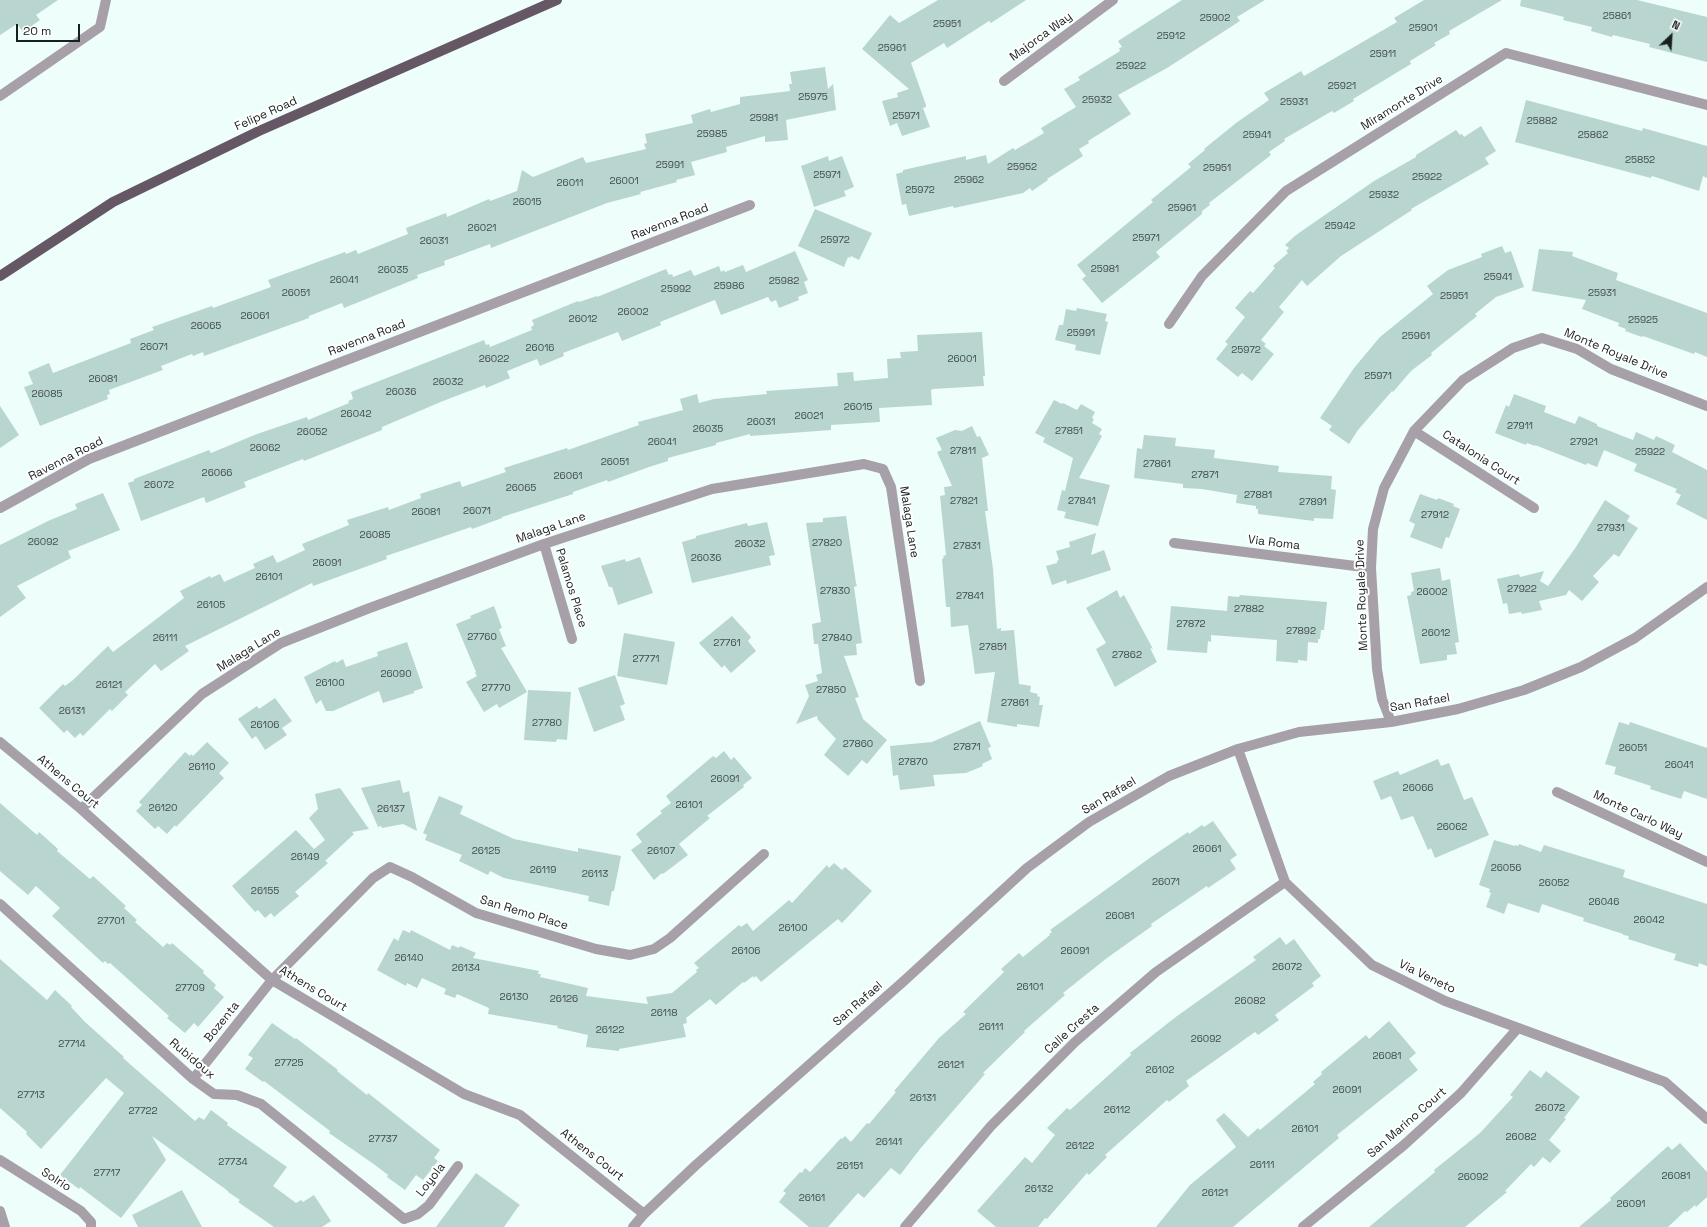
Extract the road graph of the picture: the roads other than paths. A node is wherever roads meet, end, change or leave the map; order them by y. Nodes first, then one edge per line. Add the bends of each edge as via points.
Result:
1 (106, 0) edge
2 (557, 0) edge
3 (1113, 0) edge
4 (1004, 81) dead end
5 (0, 96) edge
6 (1707, 105) edge
7 (750, 205) dead end
8 (0, 276) edge
9 (1169, 324) dead end
10 (1707, 406) edge
11 (1414, 431) junction
12 (0, 508) edge
13 (1534, 508) dead end
14 (1174, 543) dead end
15 (544, 544) junction
16 (1371, 568) junction
17 (1707, 587) edge
18 (572, 639) dead end
19 (920, 681) dead end
20 (1391, 722) junction
21 (0, 742) edge
22 (1238, 749) junction
23 (1557, 792) dead end
24 (81, 809) junction
25 (764, 854) dead end
26 (1707, 862) edge
27 (1285, 882) junction
28 (0, 905) edge
29 (272, 980) junction
30 (1517, 1029) junction
31 (193, 1079) junction
32 (1707, 1119) edge
33 (0, 1160) edge
34 (458, 1166) dead end
35 (0, 1211) edge
36 (644, 1214) junction
37 (402, 1223) edge
38 (5, 1227) edge
39 (91, 1227) edge
40 (633, 1227) edge
41 (905, 1227) edge
42 (1303, 1227) edge

1 - 5 street via 100,26
2 - 8 main road, Felipe Road via 259,131 113,202
3 - 4 street, Majorca Way
6 - 9 street, Miramonte Drive via 1506,53 1286,192 1202,276
7 - 12 street, Ravenna Road via 89,459
10 - 11 street, Monte Royale Drive via 1611,369 1577,349 1542,338 1513,348 1463,380
11 - 13 street, Catalonia Court
11 - 16 street, Monte Royale Drive via 1384,488 1373,529
14 - 16 street, Via Roma
15 - 18 street, Palamos Place
15 - 19 street, Malaga Lane via 712,489 864,464 884,469 891,487
15 - 24 street, Malaga Lane via 281,643 202,694
16 - 20 street, Monte Royale Drive via 1377,669 1382,699
17 - 20 street, San Rafael via 1635,638 1581,667 1524,690 1458,710
20 - 22 street, San Rafael via 1299,732
21 - 24 street, Athens Court
22 - 27 street, Via Veneto
22 - 36 street, San Rafael via 1169,776 1089,822 1028,868
23 - 26 street, Monte Carlo Way
24 - 29 street, Athens Court
25 - 29 street, San Remo Place via 670,938 654,949 630,955 596,949 476,913 390,867 372,878
27 - 30 street, Via Veneto via 1372,965 1445,1002
27 - 41 street, Calle Cresta via 1156,972 1075,1042 991,1126
28 - 31 street, Rubidoux
29 - 31 street, Bozenta
29 - 36 street, Athens Court via 464,1094 520,1115
30 - 32 street, Via Veneto via 1665,1082
30 - 42 street, San Marino Court via 1461,1093 1404,1145
31 - 37 street, Rubidoux via 214,1094 237,1095 261,1104
33 - 39 street, Solrio via 81,1211 91,1222
34 - 37 street, Loyola via 429,1205
35 - 38 street
36 - 40 street, San Rafael

